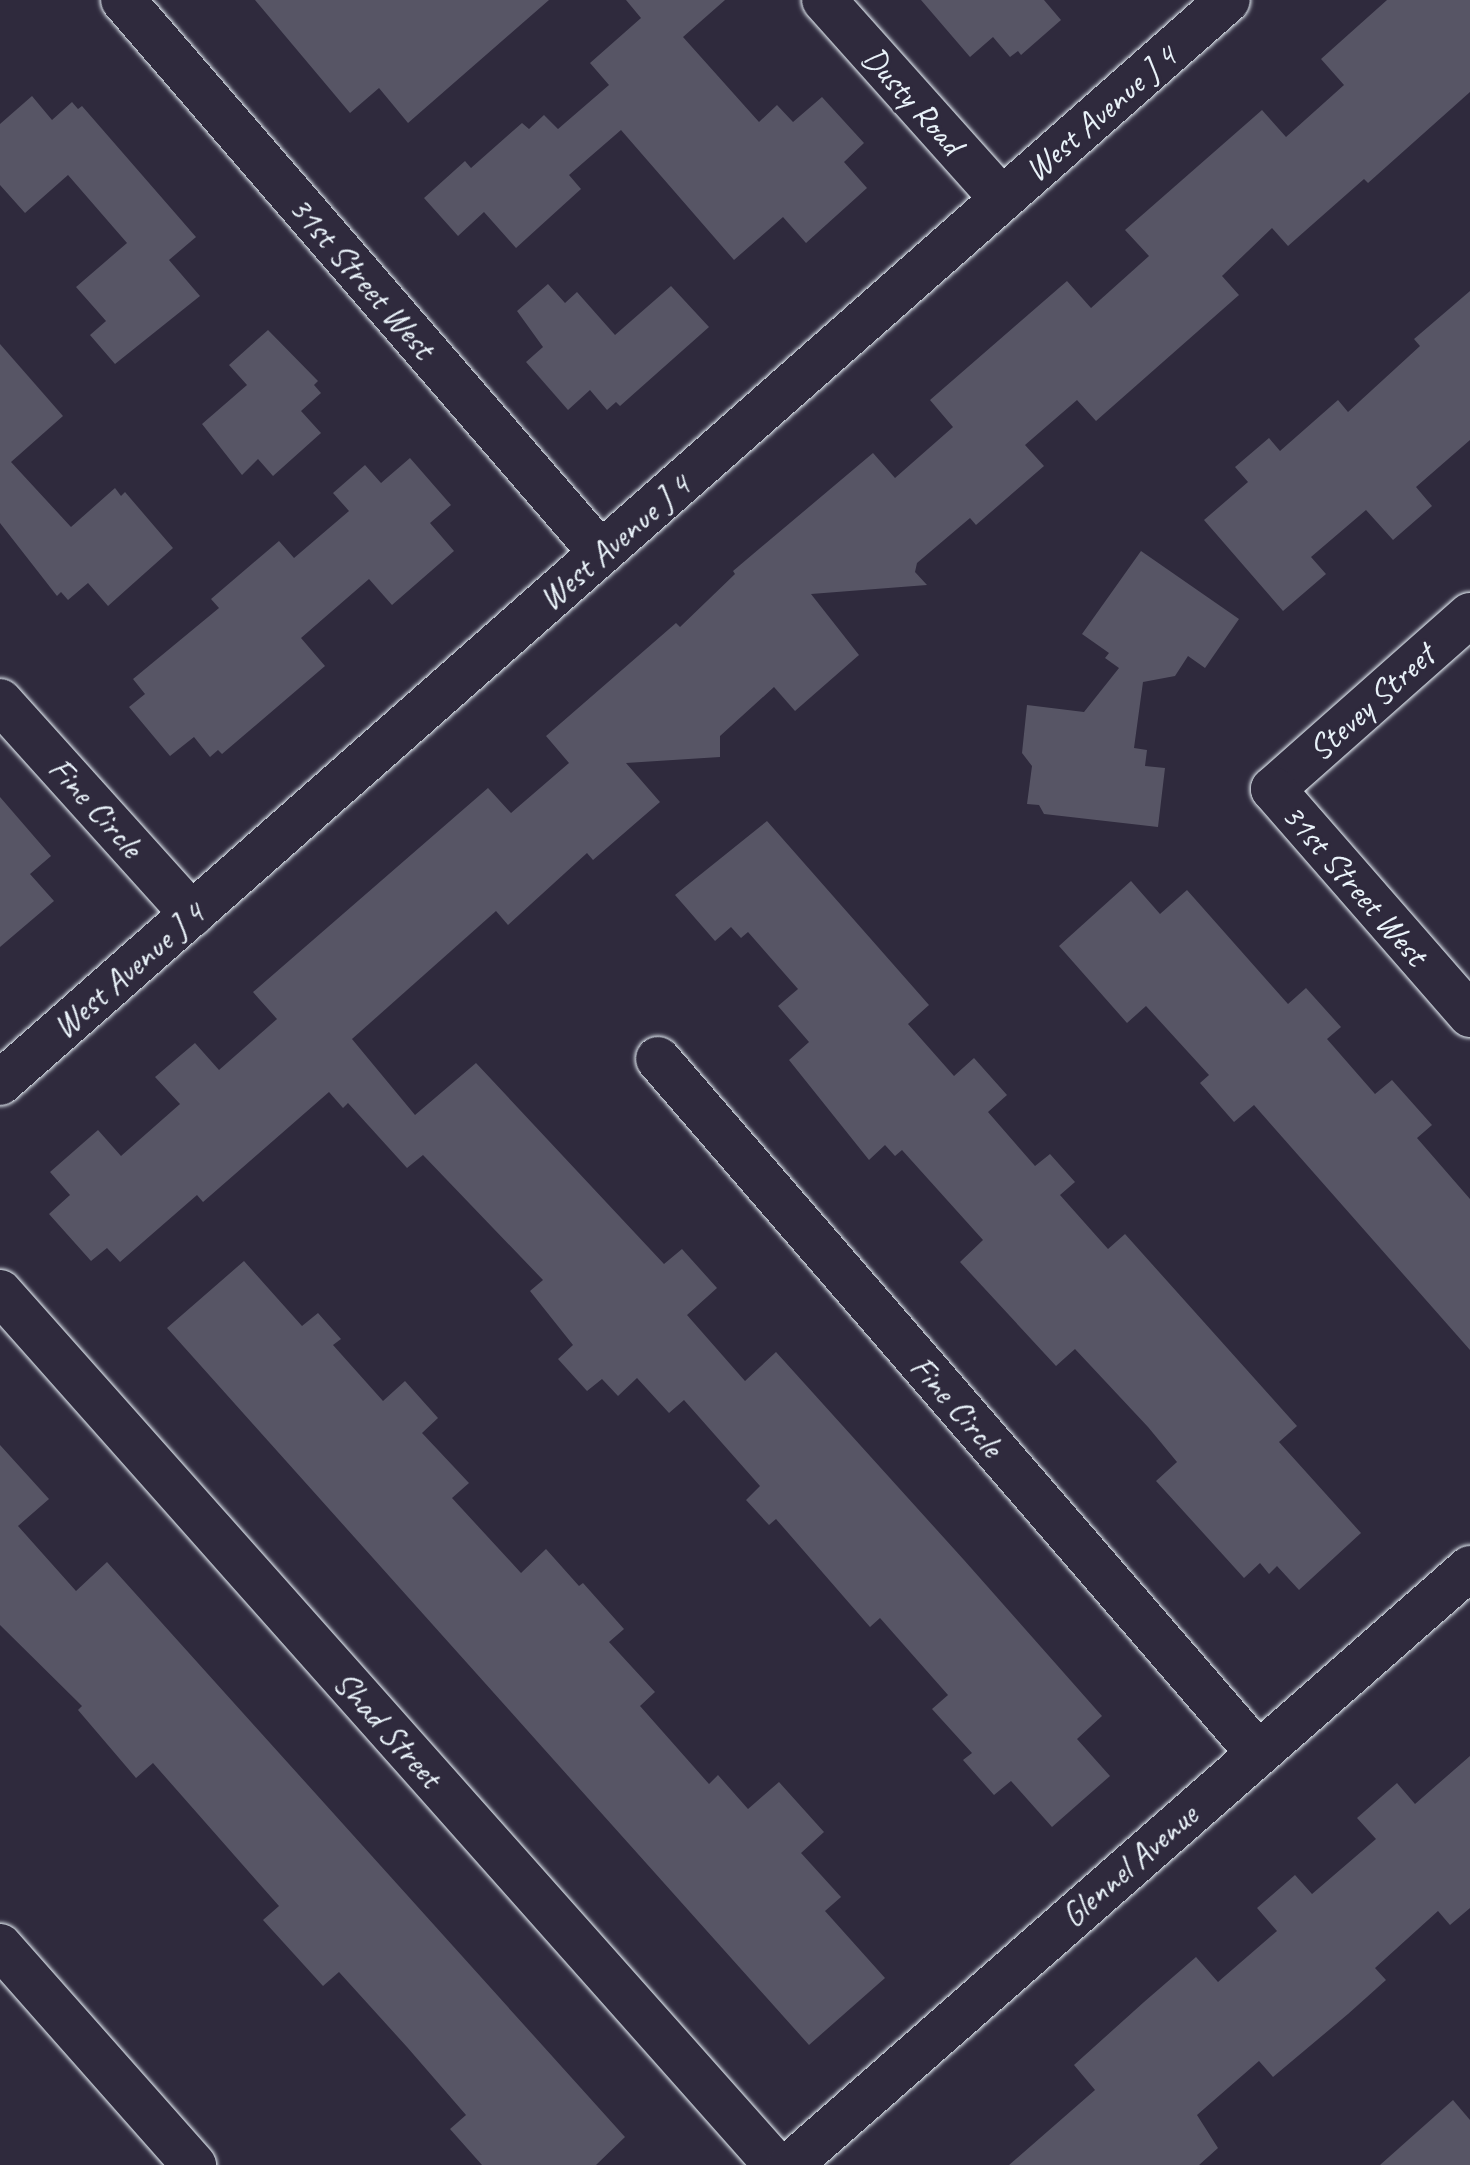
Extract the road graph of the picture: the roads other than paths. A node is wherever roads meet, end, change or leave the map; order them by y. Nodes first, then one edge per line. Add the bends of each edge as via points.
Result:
1 (123, 0) edge
2 (824, 0) edge
3 (1228, 0) edge
4 (1002, 199) junction
5 (601, 553) junction
6 (1470, 615) edge
7 (0, 701) edge
8 (1273, 789) joint
9 (192, 914) junction
10 (1470, 1015) edge
11 (658, 1059) dead end
12 (0, 1083) edge
13 (0, 1292) edge
14 (1470, 1568) edge
15 (1257, 1752) junction
16 (0, 1946) edge
17 (194, 2165) edge
18 (776, 2165) edge
19 (790, 2165) edge

1 - 5 street, 31st Street West
2 - 4 street, Dusty Road
3 - 4 street, West Avenue J 4
4 - 5 street, West Avenue J 4
5 - 9 street, West Avenue J 4
6 - 8 street, Stevey Street
7 - 9 street, Fine Circle
8 - 10 street, 31st Street West
9 - 12 street, West Avenue J 4
11 - 15 street, Fine Circle
13 - 18 street, Shad Street
14 - 15 street, Glennel Avenue
15 - 19 street, Glennel Avenue
16 - 17 street

